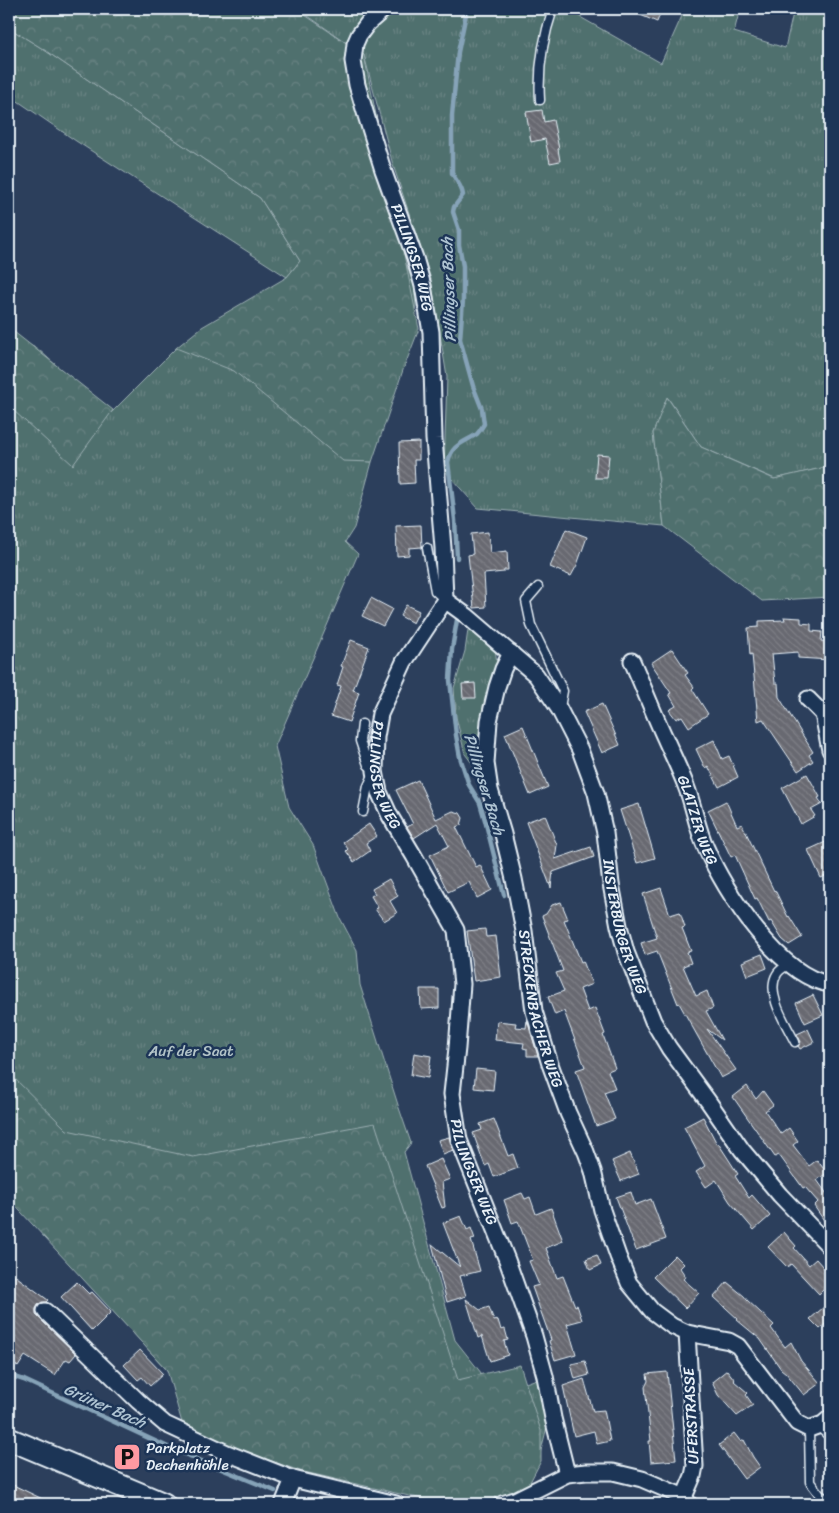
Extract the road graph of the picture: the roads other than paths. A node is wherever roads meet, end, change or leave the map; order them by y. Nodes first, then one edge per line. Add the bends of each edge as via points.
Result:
1 (384, 9) edge
2 (553, 9) edge
3 (540, 100) dead end
4 (427, 548) dead end
5 (538, 587) dead end
6 (445, 600) junction
7 (511, 653) junction
8 (632, 661) dead end
9 (808, 699) dead end
10 (559, 709) junction
11 (826, 712) edge
12 (362, 724) dead end
13 (830, 750) edge
14 (375, 771) junction
15 (364, 812) dead end
16 (789, 964) junction
17 (830, 984) edge
18 (795, 1042) dead end
19 (830, 1247) edge
20 (45, 1311) dead end
21 (687, 1333) junction
22 (819, 1425) edge
23 (830, 1437) edge
24 (9, 1439) edge
25 (567, 1474) junction
26 (293, 1479) junction
27 (687, 1500) edge
28 (830, 1501) edge
29 (164, 1504) edge
30 (283, 1504) edge
31 (396, 1504) edge
32 (502, 1504) edge

1 - 6 street, PILLINGSER WEG via 359,35 353,61 364,112 423,286 429,323
2 - 3 lane via 543,48
4 - 6 lane via 435,592
5 - 10 lane via 526,601 531,625 563,691
6 - 7 street, INSTERBURGER WEG
6 - 14 street, PILLINGSER WEG via 404,662 380,714
7 - 10 street, INSTERBURGER WEG via 536,675
7 - 21 street, STRECKENBACHER WEG via 497,687 489,721 486,763 514,879 534,1011 568,1113 593,1171 602,1210 629,1283 652,1311
8 - 16 street, GLATZER WEG via 686,787 705,847 732,898 763,938
9 - 11 street
10 - 19 street, INSTERBURGER WEG via 580,750 596,793 619,926 653,1021 742,1150
11 - 13 street
12 - 14 lane via 360,741 368,765
14 - 15 lane via 368,786
14 - 25 street, PILLINGSER WEG via 379,792 390,816 456,930 462,984 452,1094 459,1140 534,1336
16 - 17 street, GLATZER WEG via 804,975
16 - 18 lane via 777,973 773,985 774,999
20 - 26 street via 165,1424
21 - 22 street, STRECKENBACHER WEG via 729,1341 738,1346 793,1420
21 - 27 street, UFERSTRASSE via 694,1466
22 - 23 lane
22 - 28 lane via 810,1482 820,1495
24 - 29 main road
25 - 27 street, UFERSTRASSE via 613,1472 642,1479
25 - 32 street
26 - 30 street
26 - 31 street

